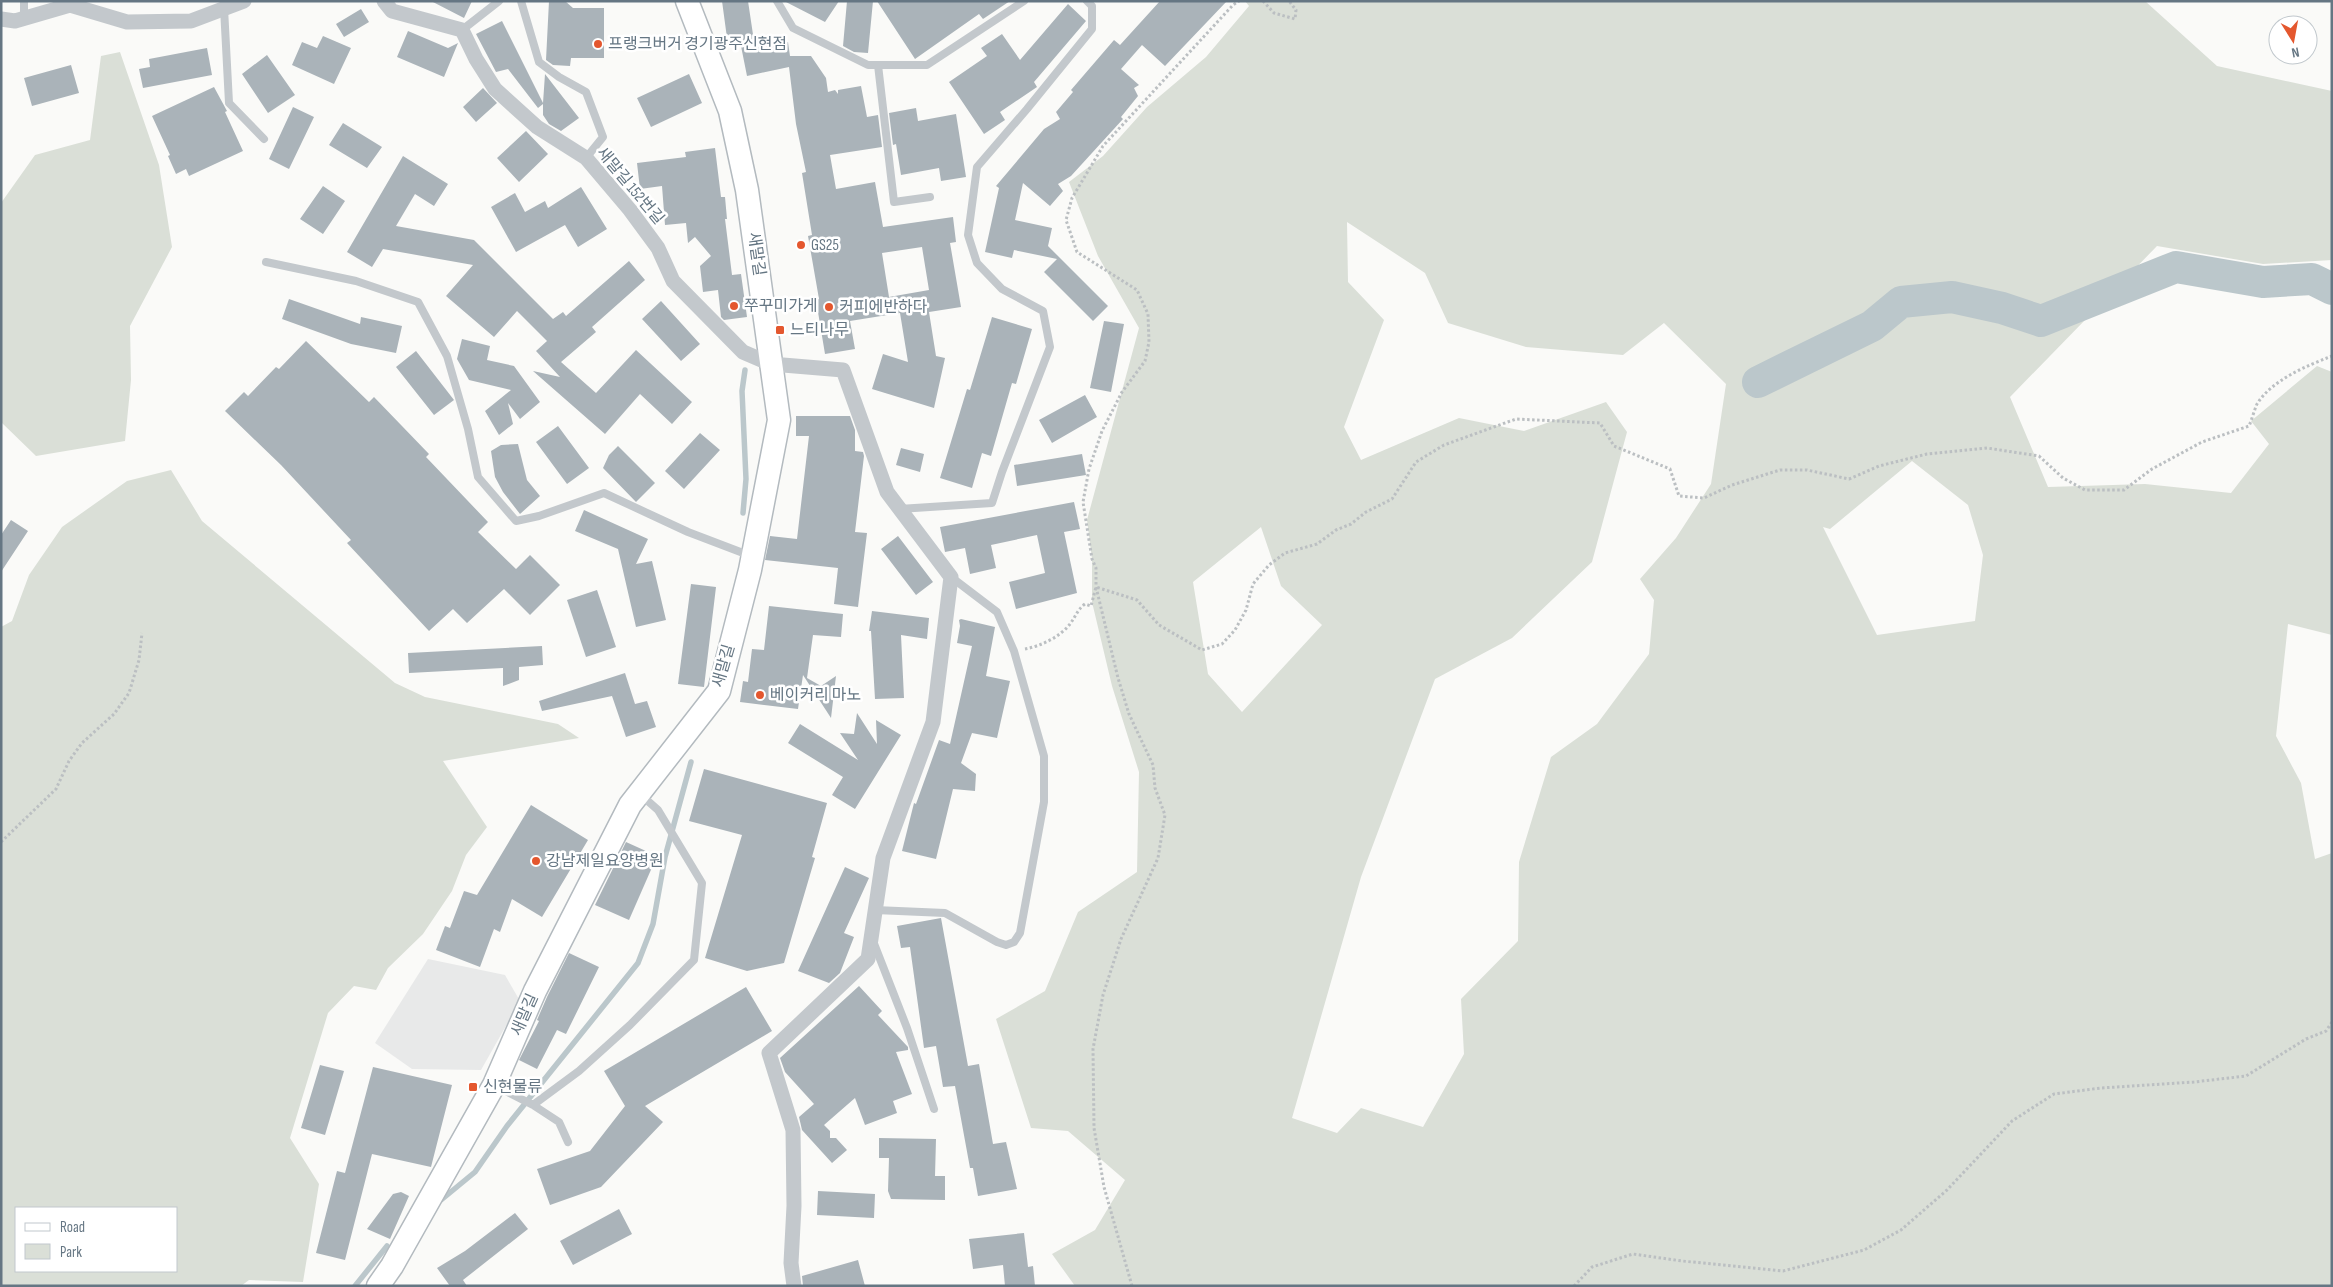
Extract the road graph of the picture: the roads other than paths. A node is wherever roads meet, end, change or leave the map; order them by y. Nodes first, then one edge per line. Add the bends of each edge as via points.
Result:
1 (24, 1) edge
2 (244, 1) edge
3 (384, 1) edge
4 (499, 1) edge
5 (521, 1) edge
6 (687, 1) edge
7 (777, 1) edge
8 (1024, 1) edge
9 (1087, 1) edge
10 (224, 8) junction
11 (24, 18) junction
12 (1, 20) edge
13 (462, 30) junction
14 (878, 65) junction
15 (264, 139) dead end
16 (586, 158) junction
17 (930, 197) dead end
18 (266, 262) dead end
19 (771, 364) junction
20 (900, 509) junction
21 (753, 557) junction
22 (951, 577) junction
23 (640, 794) junction
24 (875, 910) junction
25 (872, 937) junction
26 (494, 1085) junction
27 (532, 1104) junction
28 (934, 1109) dead end
29 (568, 1142) dead end
30 (378, 1286) edge
31 (794, 1286) edge

1 - 11 lane
2 - 10 street
3 - 13 street via 392,11
4 - 13 lane
5 - 16 lane via 539,62 586,92 603,137
6 - 19 street, 새말길 via 730,111 747,190
7 - 14 lane via 792,28 868,65
8 - 14 lane via 927,65
9 - 20 lane via 1092,6 1092,29 977,167 968,235 977,263 1002,289 1043,311 1050,347 992,503
10 - 11 street via 191,21 127,22 70,5
10 - 15 lane via 229,103
11 - 12 street
13 - 16 street, 새말길 152번길 via 495,89 538,127
14 - 17 lane via 894,202
16 - 19 street, 새말길 152번길 via 658,248 673,281 743,352
18 - 21 lane via 356,281 418,302 447,356 478,477 516,521 604,493 688,532
19 - 20 street, 새말길 152번길 via 843,370 887,492
19 - 21 street, 새말길 via 779,420
20 - 22 street
21 - 23 street, 새말길 via 718,691
22 - 24 street via 933,722 883,858
22 - 24 lane via 997,612 1014,651 1044,756 1044,802 1020,932 1014,942 1006,944 945,913
23 - 26 street, 새말길 via 630,805 535,992
23 - 27 lane via 658,810 702,883 694,960 630,1025 578,1071
24 - 25 street
25 - 28 lane via 908,1028
25 - 31 street via 868,959 769,1054 793,1130 791,1263
26 - 27 lane
26 - 30 street, 새말길
27 - 29 lane via 559,1122

